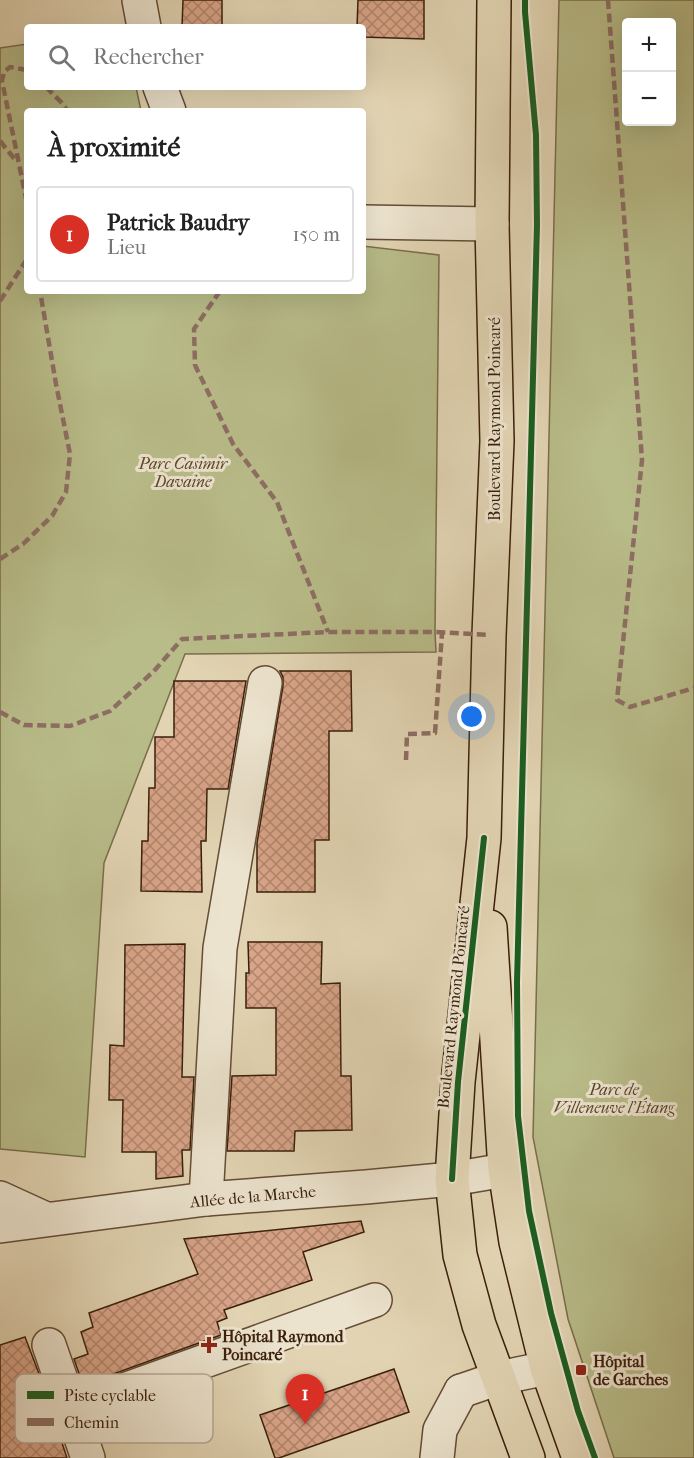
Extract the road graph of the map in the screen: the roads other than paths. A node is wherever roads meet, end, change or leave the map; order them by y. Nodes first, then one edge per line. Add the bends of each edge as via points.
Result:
1 (139, 0) edge
2 (494, 0) edge
3 (143, 24) edge
4 (161, 90) edge
5 (168, 108) edge
6 (366, 222) edge
7 (492, 224) junction
8 (265, 683) dead end
9 (484, 838) junction
10 (506, 1170) junction
11 (452, 1179) junction
12 (0, 1198) edge
13 (206, 1198) junction
14 (46, 1219) junction
15 (0, 1226) edge
16 (375, 1300) dead end
17 (48, 1345) dead end
18 (547, 1368) junction
19 (58, 1374) edge
20 (169, 1374) edge
21 (499, 1378) junction
22 (461, 1391) junction
23 (83, 1443) edge
24 (88, 1458) edge
25 (437, 1458) edge
26 (458, 1458) edge
27 (528, 1458) edge
28 (579, 1458) edge

1 - 3 street
2 - 7 main road, Boulevard Raymond Poincaré
4 - 5 street
6 - 7 street
7 - 9 main road, Boulevard Raymond Poincaré via 497,441
8 - 13 street via 220,948
9 - 10 main road, Boulevard Raymond Poincaré
9 - 11 main road, Boulevard Raymond Poincaré via 458,1082
10 - 11 street, Allée de la Marche
10 - 18 main road, Boulevard Raymond Poincaré via 516,1242
11 - 13 street, Allée de la Marche
11 - 21 main road, Boulevard Raymond Poincaré via 460,1255
12 - 14 street
13 - 14 street, Allée de la Marche
14 - 15 street, Allée de la Marche
16 - 20 street
17 - 19 street
18 - 21 street
18 - 28 main road, Boulevard Raymond Poincaré
21 - 22 street
21 - 27 main road, Boulevard Raymond Poincaré
22 - 25 street via 440,1430
22 - 26 street via 455,1428
23 - 24 street

